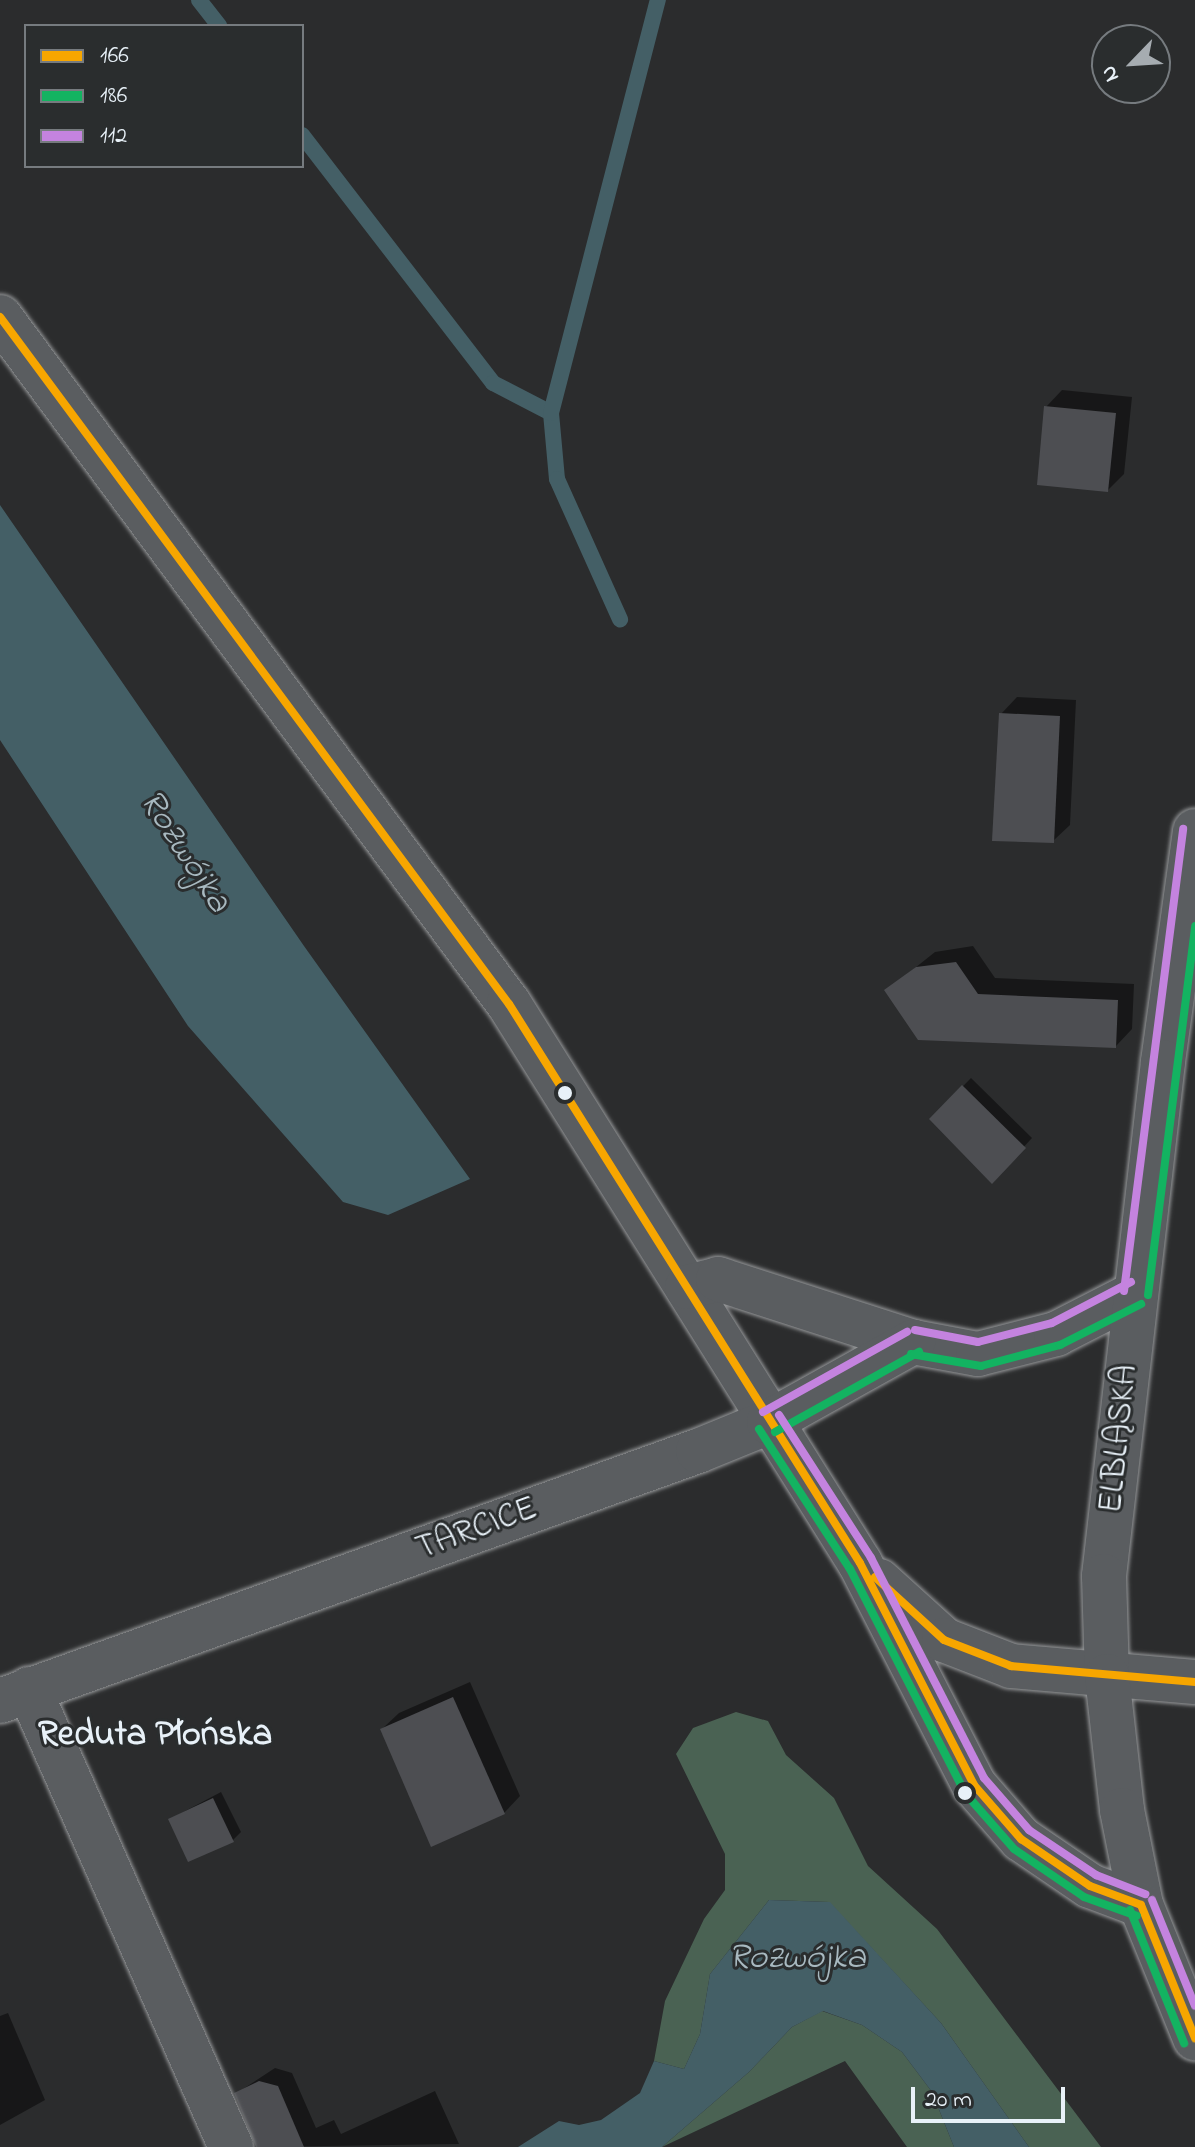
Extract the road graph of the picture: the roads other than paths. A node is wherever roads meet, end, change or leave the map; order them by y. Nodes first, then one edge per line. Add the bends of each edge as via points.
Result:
1 (0, 317) edge
2 (1195, 831) edge
3 (687, 1287) junction
4 (1136, 1293) junction
5 (913, 1342) junction
6 (769, 1422) junction
7 (860, 1563) junction
8 (1107, 1676) junction
9 (1195, 1682) edge
10 (14, 1695) edge
11 (1141, 1905) junction
12 (1195, 2038) edge
13 (231, 2147) edge

1 - 3 street via 509,1004
2 - 4 street, ELBLĄSKA
3 - 5 street via 718,1279
3 - 6 street
4 - 5 street via 1056,1334 978,1354
4 - 8 street, ELBLĄSKA via 1104,1576
5 - 6 street, TARCICE
6 - 7 street
6 - 10 street, TARCICE
7 - 8 street via 944,1640 1011,1666
7 - 11 street via 974,1785 1021,1839 1090,1886
8 - 9 street
8 - 11 street, ELBLĄSKA via 1122,1810
10 - 13 street, TARCICE
11 - 12 street, ELBLĄSKA

